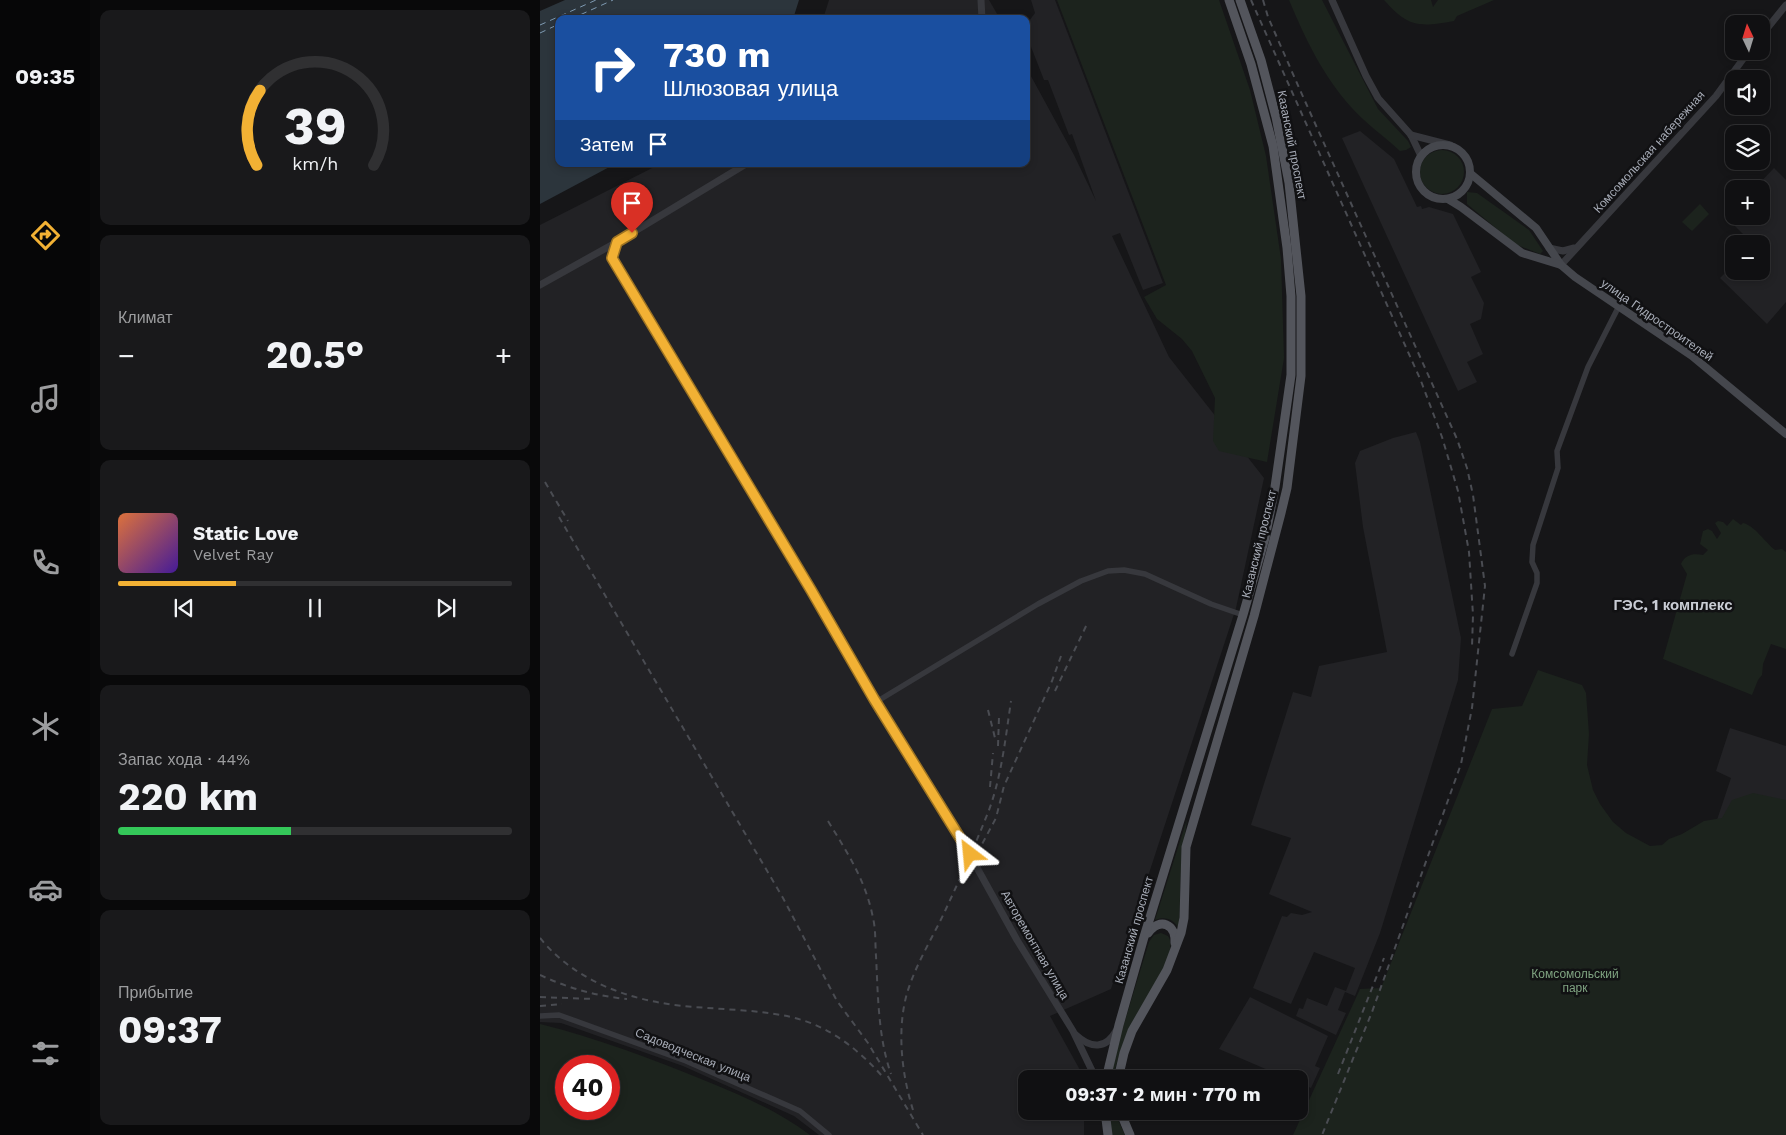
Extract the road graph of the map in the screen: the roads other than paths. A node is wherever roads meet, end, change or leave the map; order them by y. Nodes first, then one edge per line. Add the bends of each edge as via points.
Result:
1 (981, 0) edge
2 (1229, 0) edge
3 (1240, 0) edge
4 (1332, 0) edge
5 (1786, 5) edge
6 (982, 15) edge
7 (1770, 25) edge
8 (1742, 60) edge
9 (1411, 135) junction
10 (1450, 145) junction
11 (1421, 156) junction
12 (741, 167) edge
13 (1471, 174) junction
14 (1448, 200) junction
15 (617, 242) junction
16 (1577, 247) junction
17 (1549, 248) junction
18 (593, 255) junction
19 (612, 258) junction
20 (1560, 265) junction
21 (540, 285) edge
22 (1619, 306) junction
23 (1786, 434) edge
24 (1271, 512) junction
25 (1282, 513) junction
26 (1264, 538) junction
27 (1275, 540) junction
28 (1243, 615) junction
29 (1512, 654) dead end
30 (876, 702) junction
31 (1144, 937) junction
32 (1174, 951) junction
33 (540, 1016) edge
34 (1119, 1025) junction
35 (1072, 1031) junction
36 (1092, 1070) edge
37 (1108, 1070) edge
38 (1120, 1070) edge
39 (1106, 1120) edge
40 (1124, 1120) edge
41 (829, 1135) edge
42 (1108, 1135) edge
43 (1130, 1135) edge

1 - 6 street
2 - 24 main road, Казанский проспект via 1267,119 1276,165 1291,296 1291,375
3 - 25 main road, Казанский проспект via 1261,60 1280,136 1290,192 1300,286 1301,376
4 - 9 street via 1378,98
5 - 7 street
8 - 16 street, Комсомольская набережная via 1716,96
9 - 10 street
9 - 11 street
10 - 11 main road via 1432,146
10 - 13 main road via 1464,154
11 - 14 main road via 1416,171 1420,187 1432,197
12 - 15 street
13 - 14 main road via 1465,189
13 - 17 main road via 1536,228
14 - 20 main road via 1522,253
15 - 18 street
15 - 19 street
16 - 17 street via 1562,252
16 - 20 street, Комсомольская набережная
17 - 20 main road
18 - 19 street via 603,254
18 - 21 street
19 - 30 street, Авторемонтная улица
20 - 22 main road, улица Гидростроителей
22 - 23 main road, улица Гидростроителей via 1692,356
22 - 29 street via 1588,367 1557,451 1558,468 1533,545 1532,562 1537,583
24 - 25 main road via 1272,519 1276,520
24 - 26 main road, Казанский проспект
25 - 27 main road, Казанский проспект
26 - 27 main road via 1272,533
26 - 28 main road, Казанский проспект
27 - 32 main road, Казанский проспект via 1186,847 1184,918
28 - 30 street via 1145,574 1108,571 1038,604
28 - 31 main road, Казанский проспект
30 - 35 street, Авторемонтная улица via 955,828
31 - 32 main road via 1152,927 1166,924 1175,936
31 - 34 main road, Казанский проспект
32 - 38 main road, Казанский проспект via 1167,970 1132,1031
33 - 41 street, Садоводческая улица via 559,1016 686,1061 800,1111
34 - 35 street via 1112,1038 1097,1045 1082,1040
34 - 37 main road, Казанский проспект
35 - 36 street, Авторемонтная улица
39 - 42 main road
40 - 43 main road

